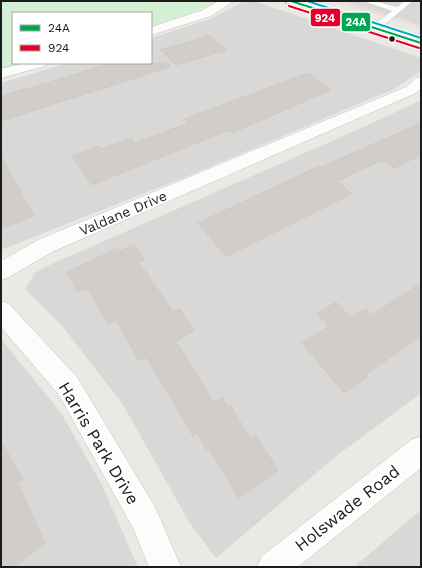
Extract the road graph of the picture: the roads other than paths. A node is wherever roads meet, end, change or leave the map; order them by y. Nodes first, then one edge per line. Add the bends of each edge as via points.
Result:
1 (228, 1) edge
2 (291, 1) edge
3 (367, 1) edge
4 (409, 1) edge
5 (398, 10) junction
6 (375, 28) junction
7 (152, 31) edge
8 (421, 43) edge
9 (36, 64) edge
10 (1, 74) edge
11 (421, 81) edge
12 (1, 271) edge
13 (1, 311) edge
14 (421, 450) edge
15 (165, 567) edge
16 (273, 567) edge

1 - 7 street via 207,13
2 - 6 main road
3 - 5 lane
4 - 5 lane
5 - 6 lane
6 - 8 main road
9 - 10 street
11 - 12 street, Valdane Drive via 411,90 45,246
13 - 15 street, Harris Park Drive via 68,386 144,518
14 - 16 street, Holswade Road

